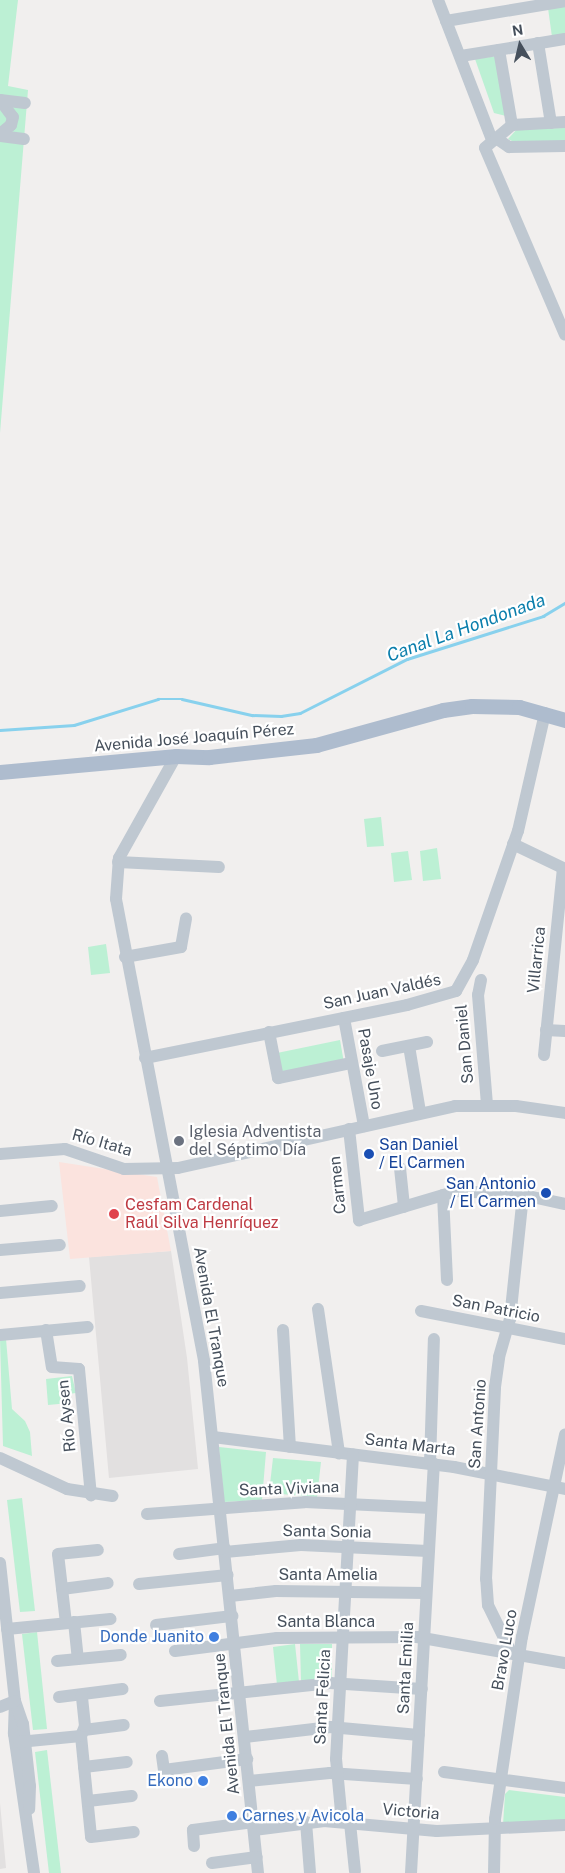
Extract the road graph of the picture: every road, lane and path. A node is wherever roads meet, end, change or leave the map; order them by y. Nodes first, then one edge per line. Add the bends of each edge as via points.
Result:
1 (438, 0) edge
2 (565, 1) edge
3 (446, 21) junction
4 (565, 39) edge
5 (538, 43) junction
6 (499, 50) junction
7 (461, 56) junction
8 (0, 100) edge
9 (25, 103) dead end
10 (565, 122) edge
11 (550, 123) junction
12 (512, 125) junction
13 (0, 135) edge
14 (24, 139) dead end
15 (494, 139) junction
16 (565, 146) edge
17 (565, 335) edge
18 (545, 714) junction
19 (565, 720) edge
20 (176, 756) junction
21 (0, 772) edge
22 (513, 844) junction
23 (118, 862) junction
24 (219, 867) dead end
25 (564, 869) edge
26 (186, 918) dead end
27 (125, 957) junction
28 (481, 980) dead end
29 (344, 1018) junction
30 (546, 1030) junction
31 (565, 1031) edge
32 (269, 1032) junction
33 (427, 1042) dead end
34 (409, 1046) junction
35 (382, 1051) dead end
36 (544, 1056) dead end
37 (145, 1058) junction
38 (351, 1063) junction
39 (487, 1105) junction
40 (420, 1112) junction
41 (565, 1113) edge
42 (364, 1126) junction
43 (349, 1129) junction
44 (0, 1154) edge
45 (166, 1168) junction
46 (400, 1168) dead end
47 (443, 1195) junction
48 (523, 1195) junction
49 (565, 1204) edge
50 (52, 1206) dead end
51 (404, 1207) junction
52 (0, 1210) edge
53 (60, 1245) dead end
54 (0, 1250) edge
55 (447, 1280) dead end
56 (80, 1286) dead end
57 (0, 1293) edge
58 (318, 1308) dead end
59 (420, 1311) dead end
60 (88, 1327) dead end
61 (508, 1328) junction
62 (46, 1330) junction
63 (283, 1330) dead end
64 (0, 1335) edge
65 (434, 1339) dead end
66 (565, 1340) edge
67 (565, 1435) edge
68 (213, 1436) junction
69 (290, 1447) junction
70 (340, 1453) junction
71 (353, 1454) junction
72 (0, 1458) edge
73 (432, 1464) junction
74 (491, 1474) junction
75 (560, 1488) edge
76 (91, 1495) junction
77 (112, 1496) dead end
78 (350, 1503) junction
79 (221, 1507) junction
80 (431, 1508) junction
81 (147, 1514) dead end
82 (348, 1547) junction
83 (98, 1550) dead end
84 (225, 1550) junction
85 (428, 1551) junction
86 (179, 1554) dead end
87 (0, 1563) edge
88 (228, 1575) junction
89 (108, 1583) dead end
90 (139, 1584) dead end
91 (62, 1588) junction
92 (345, 1590) junction
93 (426, 1593) junction
94 (230, 1596) junction
95 (2, 1606) edge
96 (232, 1616) junction
97 (111, 1619) dead end
98 (70, 1622) junction
99 (156, 1625) dead end
100 (7, 1629) junction
101 (342, 1637) junction
102 (424, 1638) junction
103 (235, 1642) junction
104 (4, 1645) edge
105 (175, 1652) dead end
106 (516, 1653) junction
107 (121, 1655) dead end
108 (78, 1659) junction
109 (57, 1661) dead end
110 (565, 1663) edge
111 (6, 1669) edge
112 (340, 1684) junction
113 (122, 1689) dead end
114 (422, 1689) junction
115 (240, 1692) junction
116 (82, 1695) junction
117 (59, 1697) dead end
118 (15, 1701) junction
119 (160, 1701) dead end
120 (0, 1707) edge
121 (124, 1725) dead end
122 (337, 1728) junction
123 (82, 1733) junction
124 (419, 1735) junction
125 (245, 1737) junction
126 (20, 1742) junction
127 (162, 1756) dead end
128 (247, 1759) junction
129 (127, 1762) dead end
130 (84, 1767) junction
131 (444, 1772) dead end
132 (337, 1774) junction
133 (417, 1780) junction
134 (500, 1780) junction
135 (249, 1781) junction
136 (565, 1788) edge
137 (132, 1796) dead end
138 (88, 1801) junction
139 (306, 1822) junction
140 (346, 1822) junction
141 (565, 1825) edge
142 (254, 1826) junction
143 (414, 1829) junction
144 (495, 1829) junction
145 (134, 1832) dead end
146 (194, 1846) dead end
147 (257, 1858) junction
148 (212, 1863) dead end
149 (355, 1871) dead end
150 (34, 1873) edge
151 (258, 1873) edge
152 (310, 1873) edge
153 (411, 1873) edge
154 (494, 1873) edge

1 - 3 street
2 - 3 street
3 - 7 street
4 - 5 street
5 - 6 street
5 - 11 street
6 - 7 street
6 - 12 street
7 - 15 street
8 - 9 street
8 - 13 street via 11,112 13,120
10 - 11 street
11 - 12 street
12 - 15 street
13 - 14 street
15 - 16 street via 509,147
15 - 17 street via 485,148
18 - 19 main road, Avenida José Joaquín Pérez
18 - 20 main road, Avenida José Joaquín Pérez via 505,706 459,707 316,745 209,757
18 - 22 street, San Juan Valdés
20 - 21 main road, Avenida José Joaquín Pérez
20 - 23 street, Avenida El Tranque via 134,826
22 - 25 street
22 - 29 street, San Juan Valdés via 480,943 460,988 444,997
23 - 24 street
23 - 27 street, Avenida El Tranque via 116,899
25 - 30 street, Villarrica
26 - 27 street via 181,947
27 - 37 street, Avenida El Tranque
28 - 39 street, San Daniel via 478,995
29 - 32 street, San Juan Valdés
29 - 38 street, Pasaje Uno
30 - 31 street
30 - 36 street, Villarrica
32 - 37 street, San Juan Valdés
32 - 38 street via 278,1078
33 - 34 street
34 - 35 street
34 - 40 street
37 - 45 street, Avenida El Tranque
38 - 42 street, Pasaje Uno
39 - 40 street, Río Itata
39 - 41 street, Río Itata
40 - 42 street, Río Itata
42 - 43 street, Río Itata
43 - 45 street, Río Itata via 200,1164
43 - 51 street, Carmen via 359,1220
44 - 45 street, Río Itata via 66,1148 124,1169
45 - 68 street, Avenida El Tranque via 203,1354
46 - 51 street
47 - 48 street, Carmen via 473,1190
47 - 51 street, Carmen
47 - 55 street
48 - 49 street, Carmen
48 - 61 street, San Antonio
50 - 52 street
53 - 54 street
56 - 57 street
58 - 70 street, Santa Marta
59 - 61 street, San Patricio
60 - 62 street
61 - 66 street, San Patricio
61 - 74 street, San Antonio via 497,1371
62 - 64 street
62 - 76 street, Río Aysen via 52,1367 79,1368
63 - 69 street
65 - 73 street, Santa Emilia
67 - 75 street, Bravo Luco
68 - 69 street, Santa Marta
68 - 79 street, Avenida El Tranque
69 - 70 street, Santa Marta
70 - 71 street, Santa Marta
71 - 73 street, Santa Marta
71 - 78 street, Santa Felicia
72 - 76 street via 55,1484
73 - 74 street, Santa Marta
73 - 80 street, Santa Emilia
74 - 75 street, Santa Marta
74 - 106 street, San Antonio via 486,1588 491,1612
75 - 106 street, Bravo Luco
76 - 77 street
78 - 79 street, Santa Viviana
78 - 80 street, Santa Viviana
78 - 82 street, Santa Felicia
79 - 81 street, Santa Viviana
79 - 84 street, Avenida El Tranque
80 - 85 street, Santa Emilia
82 - 84 street, Santa Sonia via 301,1545
82 - 85 street, Santa Sonia
82 - 92 street, Santa Felicia
83 - 91 street via 58,1554
84 - 86 street, Santa Sonia
84 - 88 street, Avenida El Tranque
85 - 93 street, Santa Emilia
87 - 95 street
88 - 90 street
88 - 94 street, Avenida El Tranque
89 - 91 street
91 - 98 street
92 - 93 street, Santa Amelia
92 - 94 street, Santa Amelia via 276,1591
92 - 101 street, Santa Felicia
93 - 102 street, Santa Emilia
94 - 96 street, Avenida El Tranque
95 - 100 street
96 - 99 street
96 - 103 street, Avenida El Tranque
97 - 98 street
98 - 100 street
98 - 108 street
100 - 104 street
101 - 102 street, Santa Blanca
101 - 103 street, Santa Blanca
101 - 112 street, Santa Felicia
102 - 106 street, Santa Blanca
102 - 114 street, Santa Emilia
103 - 105 street, Santa Blanca
103 - 115 street, Avenida El Tranque
104 - 111 street
106 - 110 street, Santa Blanca
106 - 134 street, Bravo Luco
107 - 108 street
108 - 109 street
111 - 118 street
112 - 114 street
112 - 115 street
112 - 122 street, Santa Felicia
113 - 116 street
114 - 124 street, Santa Emilia
115 - 119 street
115 - 125 street, Avenida El Tranque
116 - 117 street
116 - 123 street
118 - 120 street
118 - 126 street via 22,1716
121 - 123 street
122 - 124 street
122 - 125 street
122 - 132 street, Santa Felicia
123 - 126 street
123 - 130 street
124 - 133 street, Santa Emilia
125 - 128 street, Avenida El Tranque
126 - 150 street via 30,1793 28,1814
127 - 128 street via 164,1770
128 - 135 street, Avenida El Tranque
129 - 130 street
130 - 138 street
131 - 134 street
132 - 133 street
132 - 135 street
132 - 140 street, Santa Felicia
133 - 143 street, Santa Emilia
134 - 136 street
134 - 144 street, Bravo Luco
135 - 142 street, Avenida El Tranque
137 - 138 street
138 - 145 street via 91,1837
139 - 140 street, Victoria
139 - 142 street, Victoria
139 - 152 street
140 - 143 street, Victoria
140 - 149 street, Santa Felicia
141 - 144 street, Victoria
142 - 146 street, Victoria via 193,1830
142 - 147 street, Avenida El Tranque
143 - 144 street, Victoria
143 - 153 street, Santa Emilia
144 - 154 street, Bravo Luco
147 - 148 street
147 - 151 street, Avenida El Tranque

